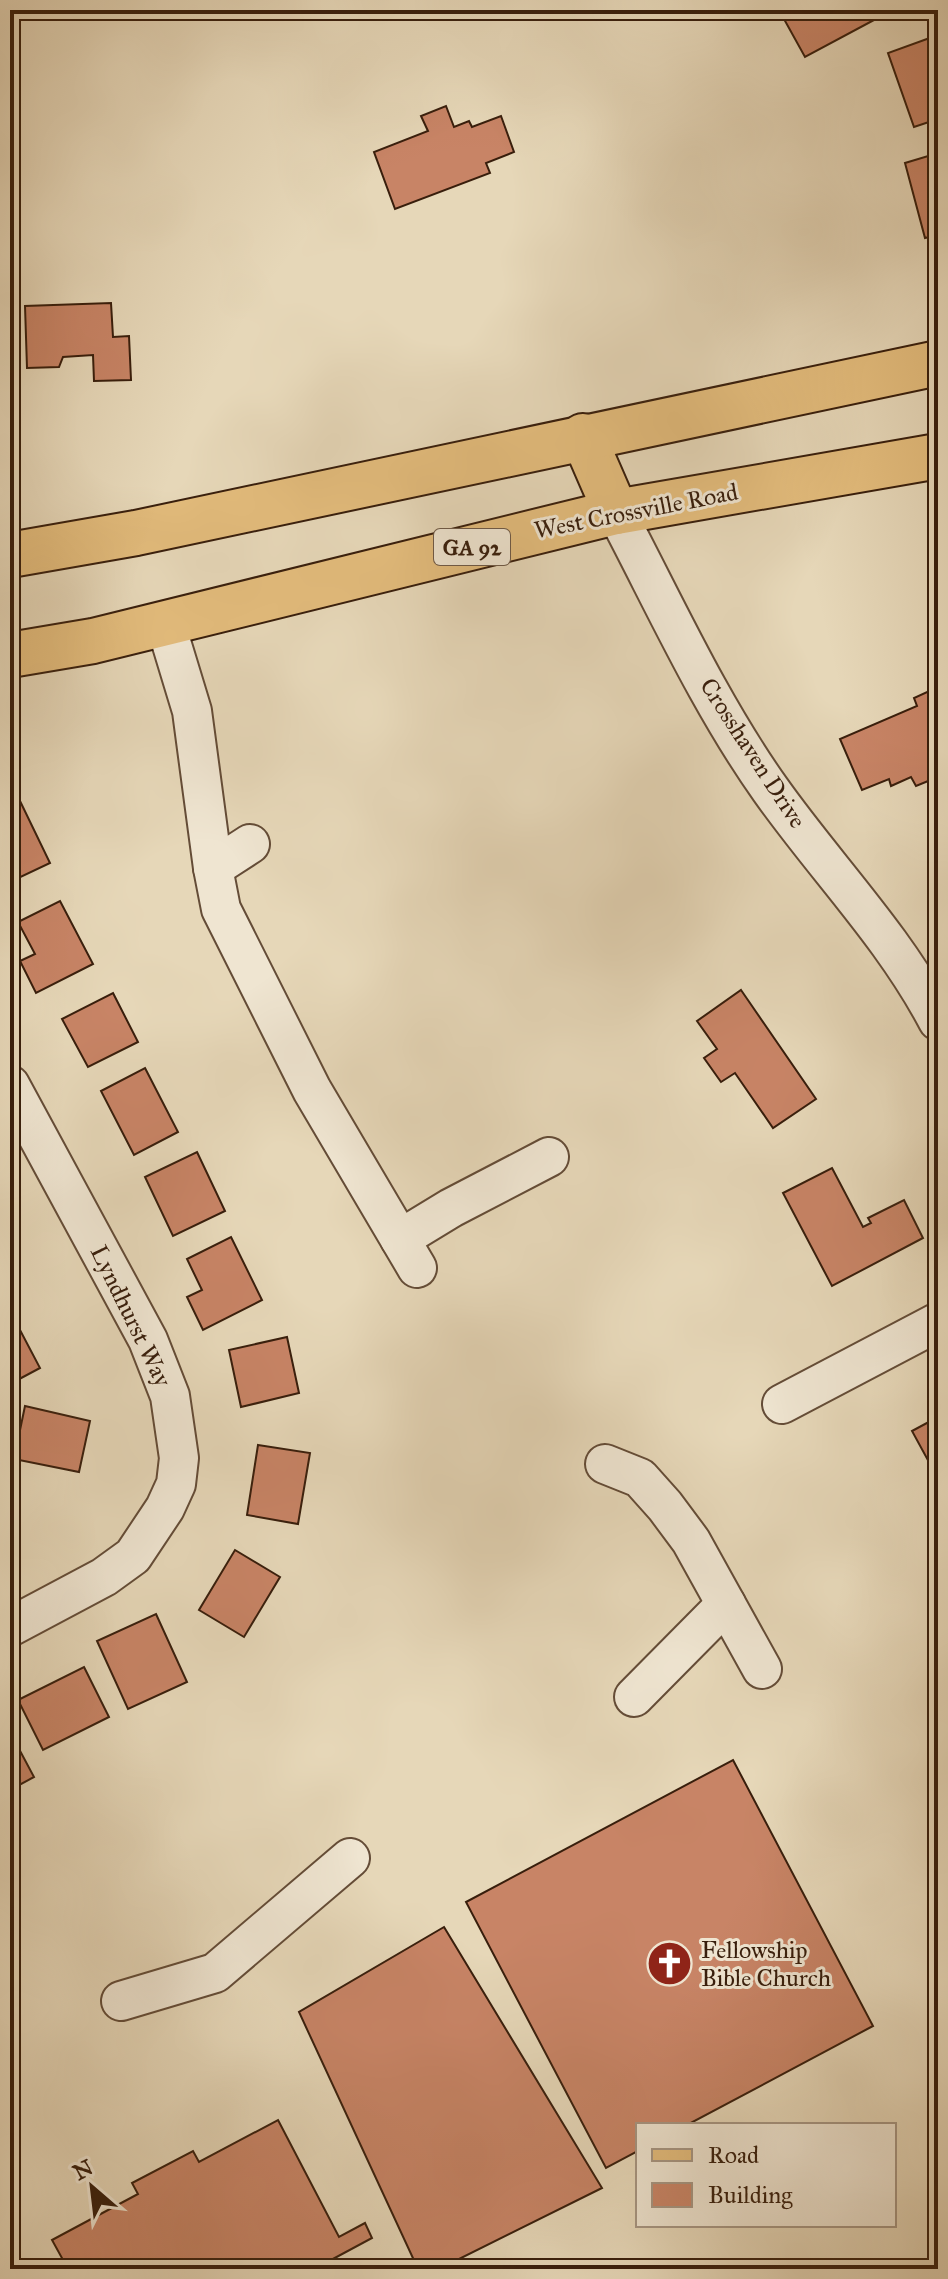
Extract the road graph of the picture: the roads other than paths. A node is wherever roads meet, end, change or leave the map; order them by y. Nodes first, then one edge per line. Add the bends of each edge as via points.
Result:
1 (938, 363) edge
2 (583, 436) junction
3 (938, 456) edge
4 (616, 512) junction
5 (10, 555) edge
6 (165, 622) junction
7 (10, 655) edge
8 (250, 844) dead end
9 (213, 868) junction
10 (938, 1021) edge
11 (10, 1085) edge
12 (549, 1157) dead end
13 (938, 1322) edge
14 (782, 1404) dead end
15 (605, 1464) dead end
16 (726, 1604) junction
17 (10, 1627) edge
18 (762, 1669) dead end
19 (634, 1697) dead end
20 (350, 1858) dead end
21 (121, 2001) dead end

1 - 2 main road
2 - 4 main road
2 - 5 main road via 136,533
3 - 4 main road, West Crossville Road / GA 92
4 - 6 main road, West Crossville Road / GA 92
4 - 10 street, Crosshaven Drive via 720,711 770,789 874,920
6 - 7 main road, West Crossville Road / GA 92
6 - 9 street via 192,711
8 - 9 street
9 - 12 street via 221,909 305,1076 408,1253 451,1208
11 - 17 street, Lyndhurst Way via 148,1340 170,1396 179,1458 176,1484 165,1508 133,1556
13 - 14 street
15 - 16 street via 640,1478 665,1506
16 - 18 street
16 - 19 street
20 - 21 street via 215,1973

